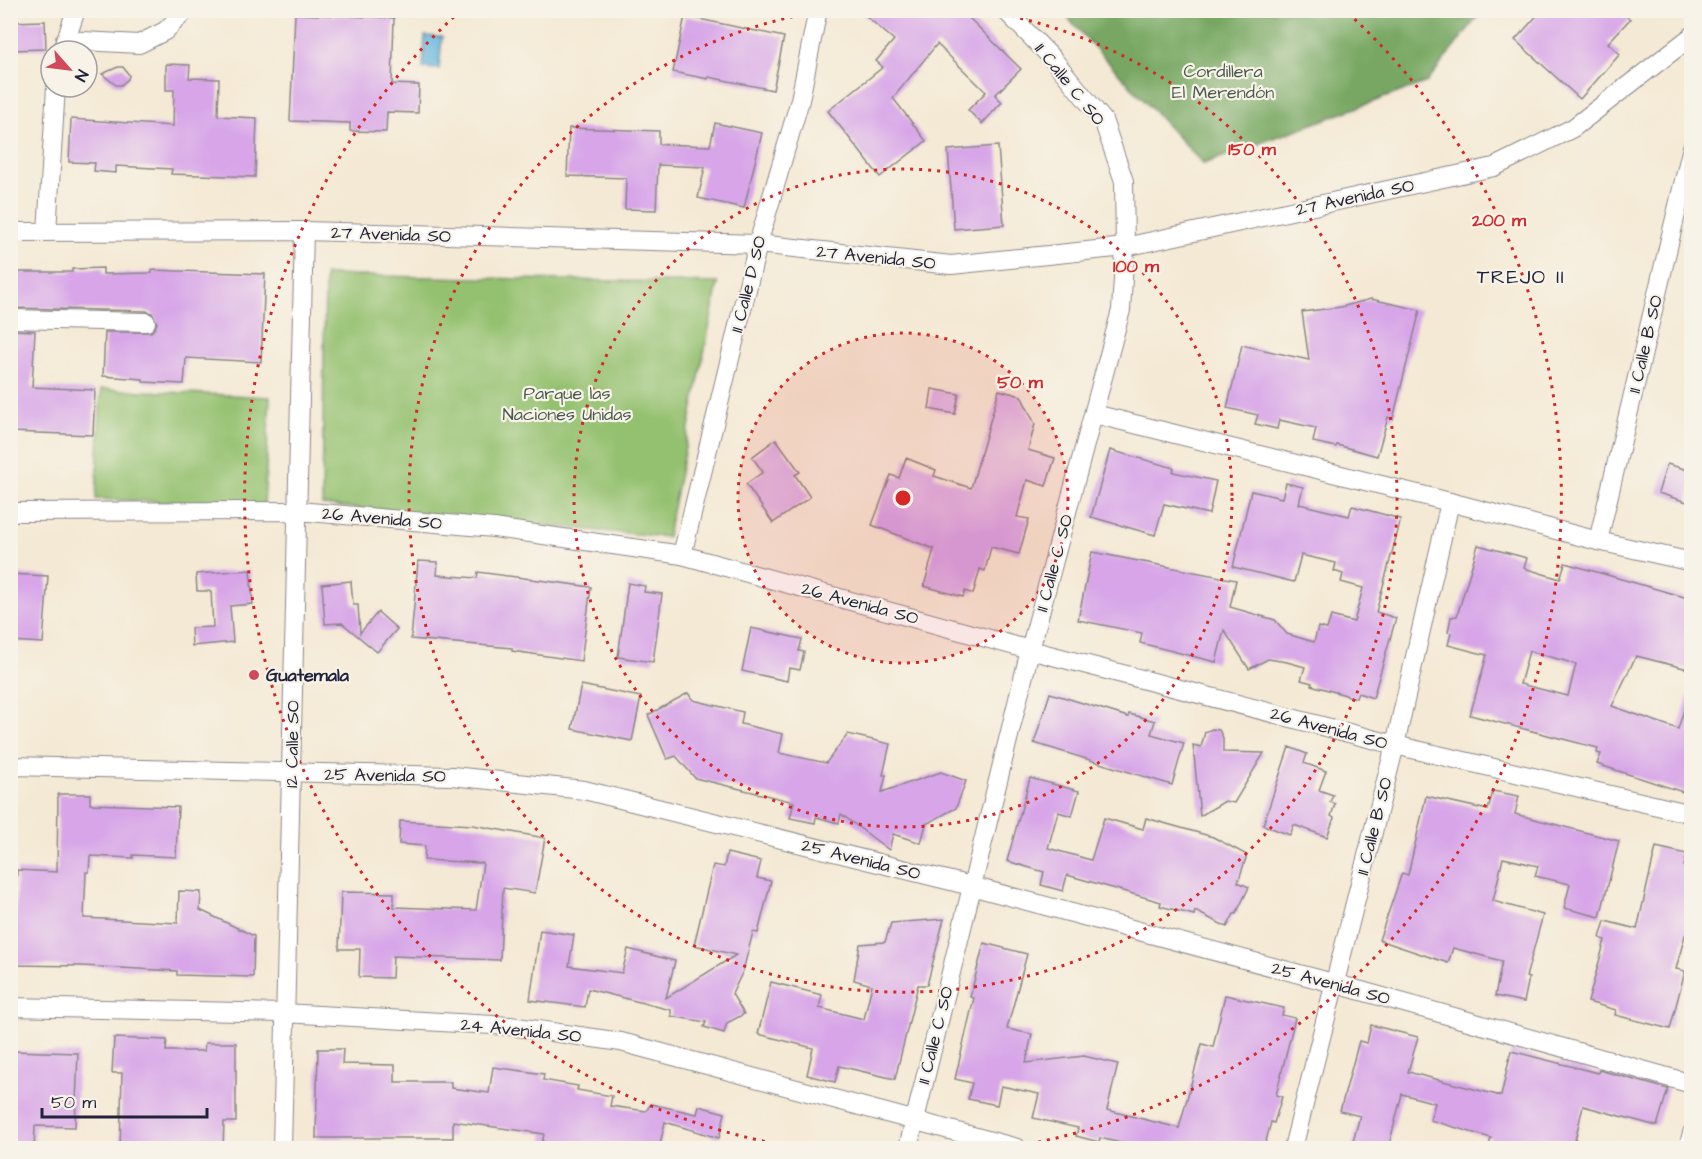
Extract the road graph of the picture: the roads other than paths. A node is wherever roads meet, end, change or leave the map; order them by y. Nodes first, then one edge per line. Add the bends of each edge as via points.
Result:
1 (76, 10) edge
2 (186, 10) edge
3 (1005, 10) edge
4 (819, 12) edge
5 (1692, 36) edge
6 (66, 39) edge
7 (99, 45) edge
8 (55, 99) edge
9 (1692, 147) edge
10 (304, 231) junction
11 (10, 232) edge
12 (47, 232) junction
13 (758, 244) junction
14 (1125, 247) junction
15 (10, 319) edge
16 (146, 322) dead end
17 (1094, 414) junction
18 (1450, 502) junction
19 (298, 511) junction
20 (10, 512) edge
21 (1598, 541) junction
22 (682, 555) junction
23 (1692, 562) edge
24 (1030, 650) junction
25 (1395, 745) junction
26 (10, 766) edge
27 (292, 773) junction
28 (1692, 814) edge
29 (971, 886) junction
30 (1333, 983) junction
31 (10, 1007) edge
32 (284, 1013) junction
33 (1692, 1084) edge
34 (915, 1120) junction
35 (1692, 1133) edge
36 (282, 1149) edge
37 (908, 1149) edge
38 (1017, 1149) edge
39 (1293, 1149) edge
40 (1688, 1149) edge

1 - 6 street
2 - 7 street via 165,31 139,44
3 - 14 street, 11 Calle C SO via 1052,58 1103,120 1124,181
4 - 13 street, 11 Calle D SO via 800,100
5 - 14 street, 27 Avenida SO via 1573,128 1494,167
8 - 12 street
9 - 21 street, 11 Calle B SO
10 - 12 street, 27 Avenida SO
10 - 13 street, 27 Avenida SO
10 - 19 street, 12 Calle SO
11 - 12 street, 27 Avenida SO
13 - 14 street, 27 Avenida SO via 951,265
13 - 22 street, 11 Calle D SO
14 - 17 street, 11 Calle C SO via 1120,310
15 - 16 street
17 - 18 street
17 - 24 street, 11 Calle C SO
18 - 21 street
18 - 25 street, 11 Calle B SO
19 - 20 street, 26 Avenida SO
19 - 22 street, 26 Avenida SO via 494,528
19 - 27 street, 12 Calle SO
21 - 23 street
22 - 24 street, 26 Avenida SO
24 - 25 street, 26 Avenida SO
24 - 29 street, 11 Calle C SO
25 - 28 street, 26 Avenida SO
25 - 30 street, 11 Calle B SO
26 - 27 street, 25 Avenida SO
27 - 29 street, 25 Avenida SO via 452,776 584,790
27 - 32 street, 12 Calle SO
29 - 30 street, 25 Avenida SO
29 - 34 street, 11 Calle C SO
30 - 33 street, 25 Avenida SO
30 - 39 street, 11 Calle B SO
31 - 32 street, 24 Avenida SO
32 - 34 street, 24 Avenida SO via 510,1026 621,1042
32 - 36 street, 12 Calle SO
34 - 37 street, 11 Calle C SO
34 - 38 street, 24 Avenida SO
35 - 40 street

